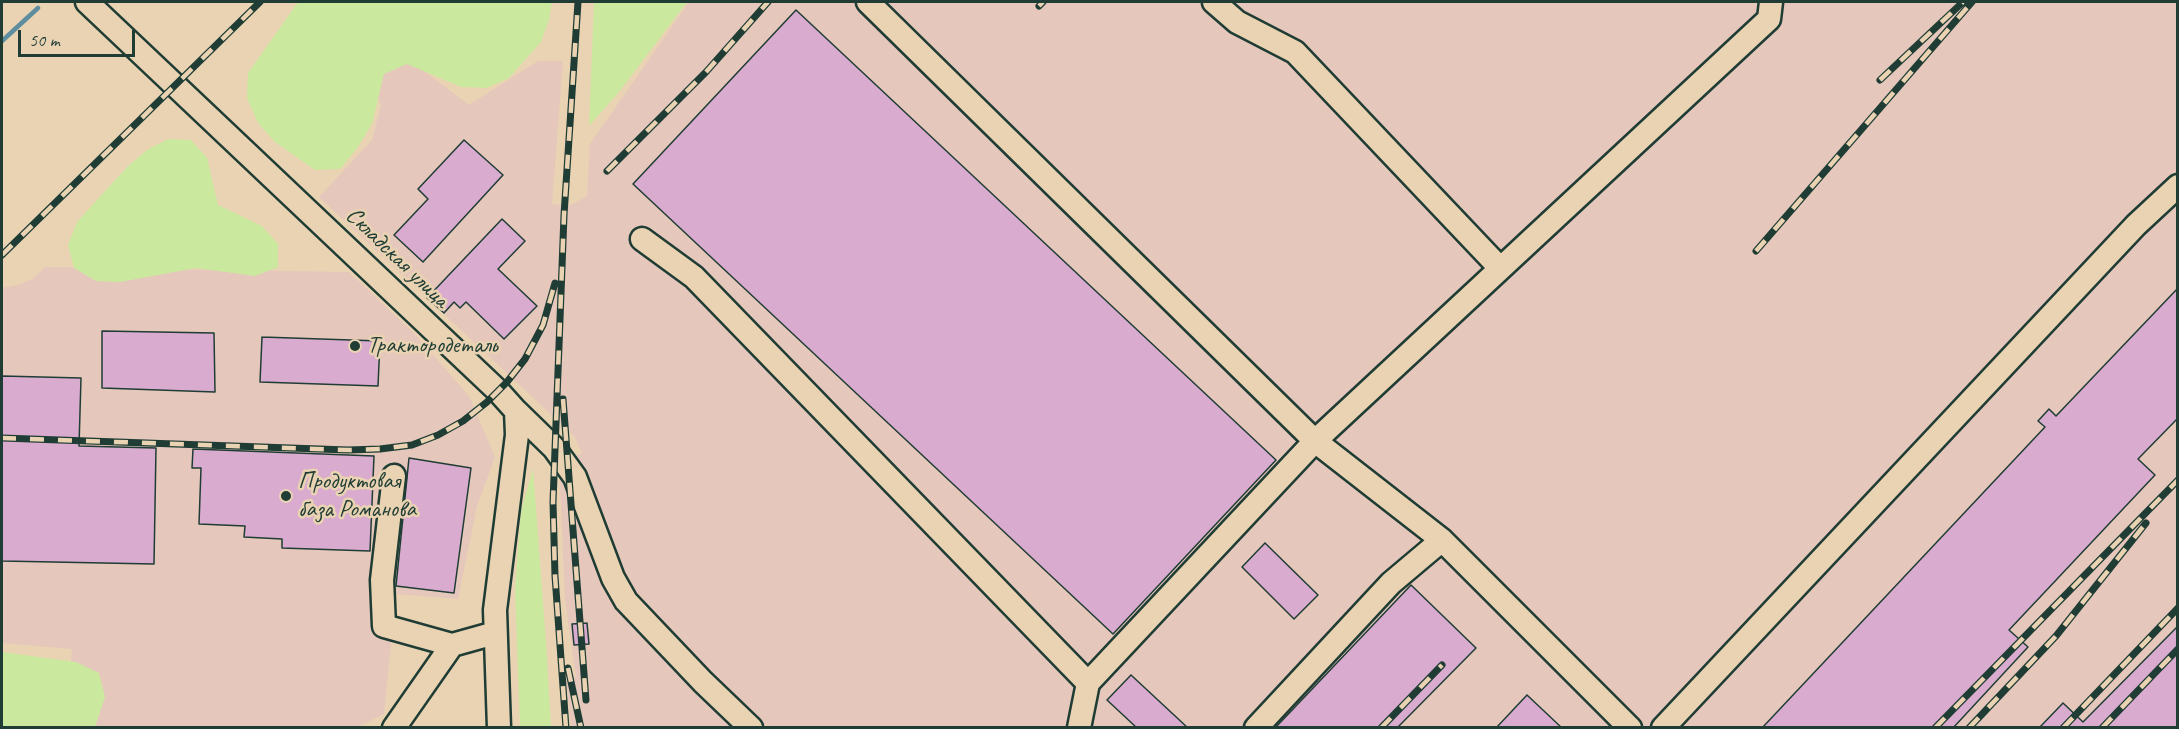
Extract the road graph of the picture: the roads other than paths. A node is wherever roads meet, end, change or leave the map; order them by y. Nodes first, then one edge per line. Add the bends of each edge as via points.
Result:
1 (87, 2) edge
2 (868, 2) edge
3 (1214, 2) edge
4 (1771, 2) edge
5 (2178, 186) edge
6 (642, 239) dead end
7 (1500, 267) junction
8 (516, 411) junction
9 (1315, 441) junction
10 (394, 476) dead end
11 (1442, 540) junction
12 (495, 633) junction
13 (452, 645) junction
14 (1088, 683) junction
15 (394, 728) edge
16 (499, 728) edge
17 (751, 728) edge
18 (1079, 728) edge
19 (1256, 728) edge
20 (1630, 728) edge
21 (1663, 728) edge

1 - 8 street, Складская улица
2 - 9 street
3 - 7 street via 1238,22 1295,52
4 - 7 street via 1769,19
5 - 21 street via 2136,225
6 - 14 street via 694,277
7 - 9 street
8 - 12 street via 517,435
8 - 17 street, Складская улица via 554,448 575,477 613,579 626,601
9 - 11 street
9 - 14 street
10 - 13 street via 382,580 384,626
11 - 19 street via 1391,583
11 - 20 street
12 - 13 street
12 - 16 street
13 - 15 street
14 - 18 street

